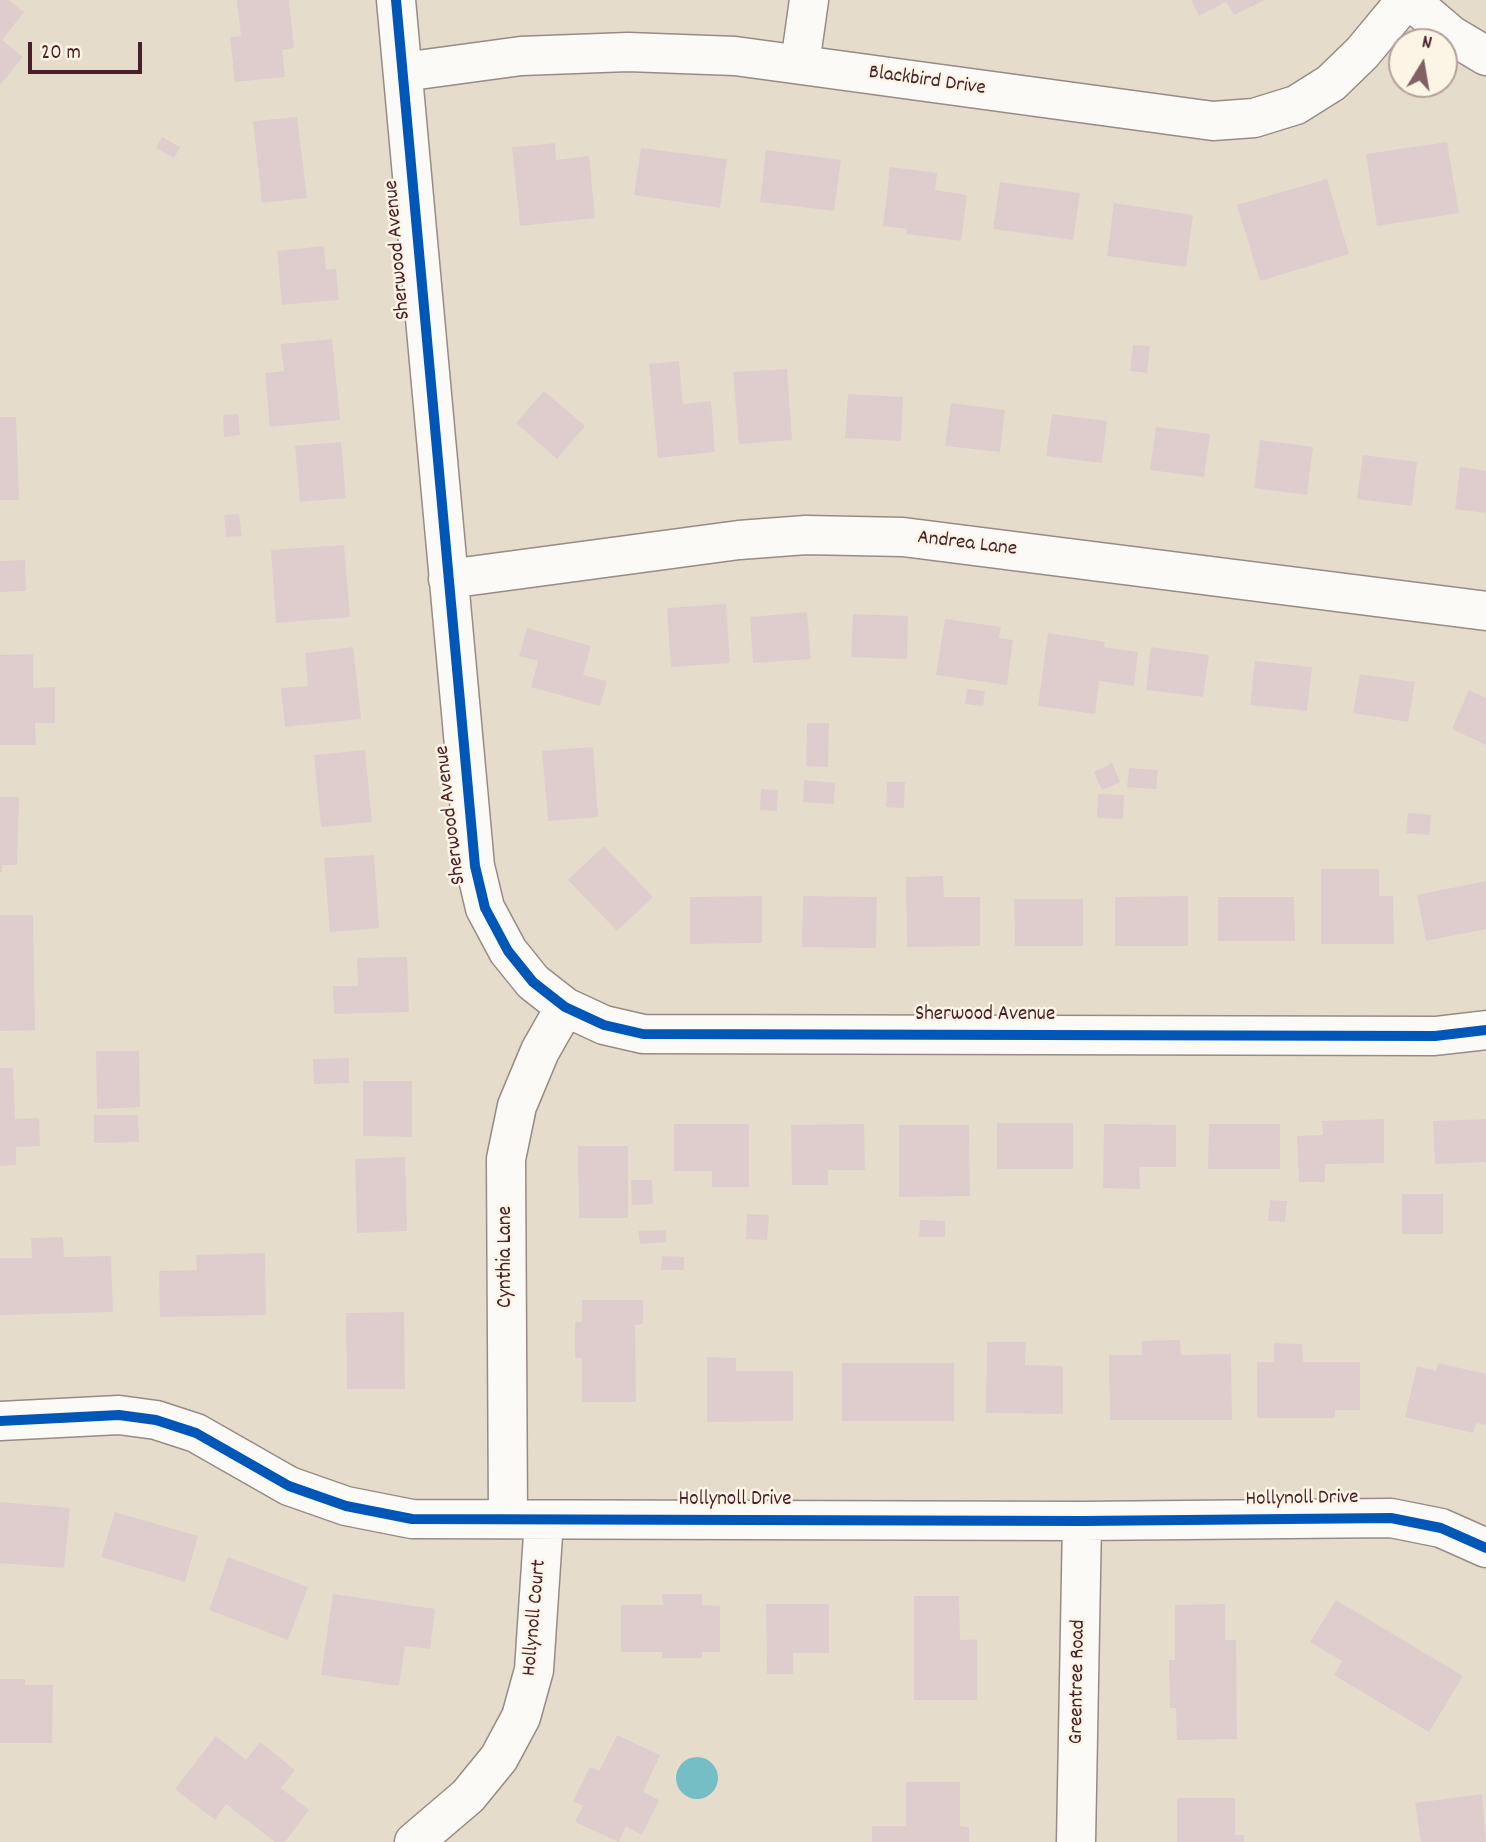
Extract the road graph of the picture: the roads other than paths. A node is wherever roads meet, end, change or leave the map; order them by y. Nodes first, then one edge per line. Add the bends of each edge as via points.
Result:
1 (396, 0) edge
2 (809, 0) edge
3 (1408, 0) edge
4 (1486, 56) edge
5 (800, 64) junction
6 (403, 72) junction
7 (448, 579) junction
8 (1486, 611) edge
9 (565, 1007) junction
10 (1486, 1030) edge
11 (0, 1421) edge
12 (526, 1520) junction
13 (1082, 1521) junction
14 (1486, 1548) edge
15 (414, 1842) edge
16 (1076, 1842) edge

1 - 6 street, Sherwood Avenue
2 - 5 street
3 - 4 street
3 - 5 street, Blackbird Drive via 1331,83 1296,104 1254,118 1213,121
5 - 6 street, Blackbird Drive via 628,52 521,56
6 - 7 street, Sherwood Avenue
7 - 8 street, Andrea Lane via 739,540 806,535 903,537
7 - 9 street, Sherwood Avenue via 475,866 485,908 508,951 533,982
9 - 10 street, Sherwood Avenue via 604,1025 643,1034 1435,1036
9 - 12 street, Cynthia Lane via 517,1106 506,1159
11 - 12 street, Hollynoll Drive via 119,1415 156,1420 196,1433 289,1486 346,1506 412,1519
12 - 13 street, Hollynoll Drive
12 - 15 street, Hollynoll Court via 534,1670 521,1717 499,1758 468,1796
13 - 14 street, Hollynoll Drive via 1391,1518 1441,1528
13 - 16 street, Greentree Road

